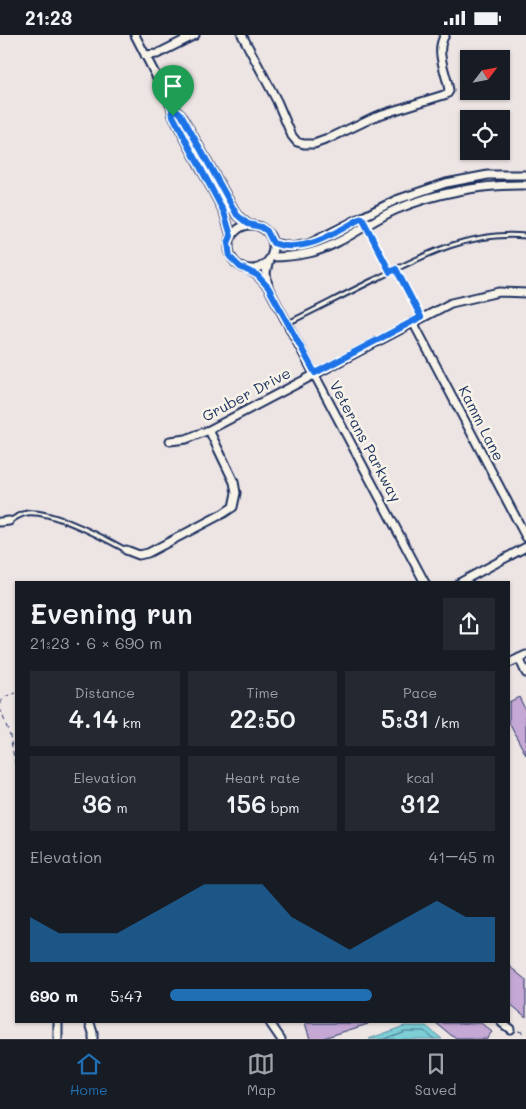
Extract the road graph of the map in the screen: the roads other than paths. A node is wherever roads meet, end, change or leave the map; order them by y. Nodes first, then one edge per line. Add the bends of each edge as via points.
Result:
1 (135, 35) edge
2 (195, 35) edge
3 (242, 35) edge
4 (445, 35) edge
5 (146, 55) junction
6 (171, 105) junction
7 (526, 175) edge
8 (446, 183) junction
9 (526, 185) edge
10 (447, 193) junction
11 (362, 218) junction
12 (248, 224) junction
13 (367, 225) junction
14 (231, 236) junction
15 (526, 236) edge
16 (273, 243) junction
17 (270, 258) junction
18 (247, 269) junction
19 (396, 269) junction
20 (268, 287) junction
21 (526, 293) edge
22 (421, 317) junction
23 (413, 322) junction
24 (288, 323) junction
25 (315, 373) junction
26 (209, 430) junction
27 (170, 441) dead end
28 (9, 521) joint
29 (0, 522) edge
30 (526, 537) edge
31 (526, 547) edge
32 (126, 550) joint
33 (424, 581) edge
34 (463, 581) edge
35 (523, 657) edge
36 (510, 663) edge
37 (526, 673) edge
38 (58, 1023) edge
39 (90, 1023) edge
40 (270, 1023) edge
41 (502, 1023) edge
42 (510, 1029) dead end
43 (58, 1039) edge
44 (93, 1039) edge
45 (281, 1039) edge

1 - 5 street
2 - 5 street
3 - 4 street via 292,136 304,145 328,139 376,116 447,94 441,60 441,41
5 - 6 street
6 - 12 street via 181,114 237,215
6 - 14 street via 173,116 224,212
7 - 8 street via 488,175
8 - 10 street
8 - 11 street via 396,200
9 - 10 street
10 - 13 street via 394,210
11 - 13 lane
11 - 16 street via 309,244 292,247
12 - 14 street via 235,230
12 - 16 street via 261,227 271,236
13 - 17 street via 309,253
14 - 18 street via 228,243 230,257
15 - 19 lane via 500,235 458,242
16 - 17 street
17 - 18 street via 260,268
17 - 20 street via 266,273
18 - 20 street, Veterans Parkway
19 - 22 lane
19 - 24 lane
20 - 24 street, Veterans Parkway
21 - 22 street, Gruber Drive via 500,292 466,298
22 - 23 street, Gruber Drive
23 - 25 street, Gruber Drive
23 - 30 street, Kamm Lane
24 - 25 street, Veterans Parkway
25 - 26 street, Gruber Drive
25 - 33 street, Veterans Parkway
26 - 27 street, Gruber Drive
26 - 32 street via 234,482 233,507 148,553 140,555
28 - 29 street
28 - 32 lane via 19,515 38,513 59,519
31 - 34 street
35 - 36 street
35 - 37 street
38 - 43 street
39 - 44 street
40 - 45 street
41 - 42 street

